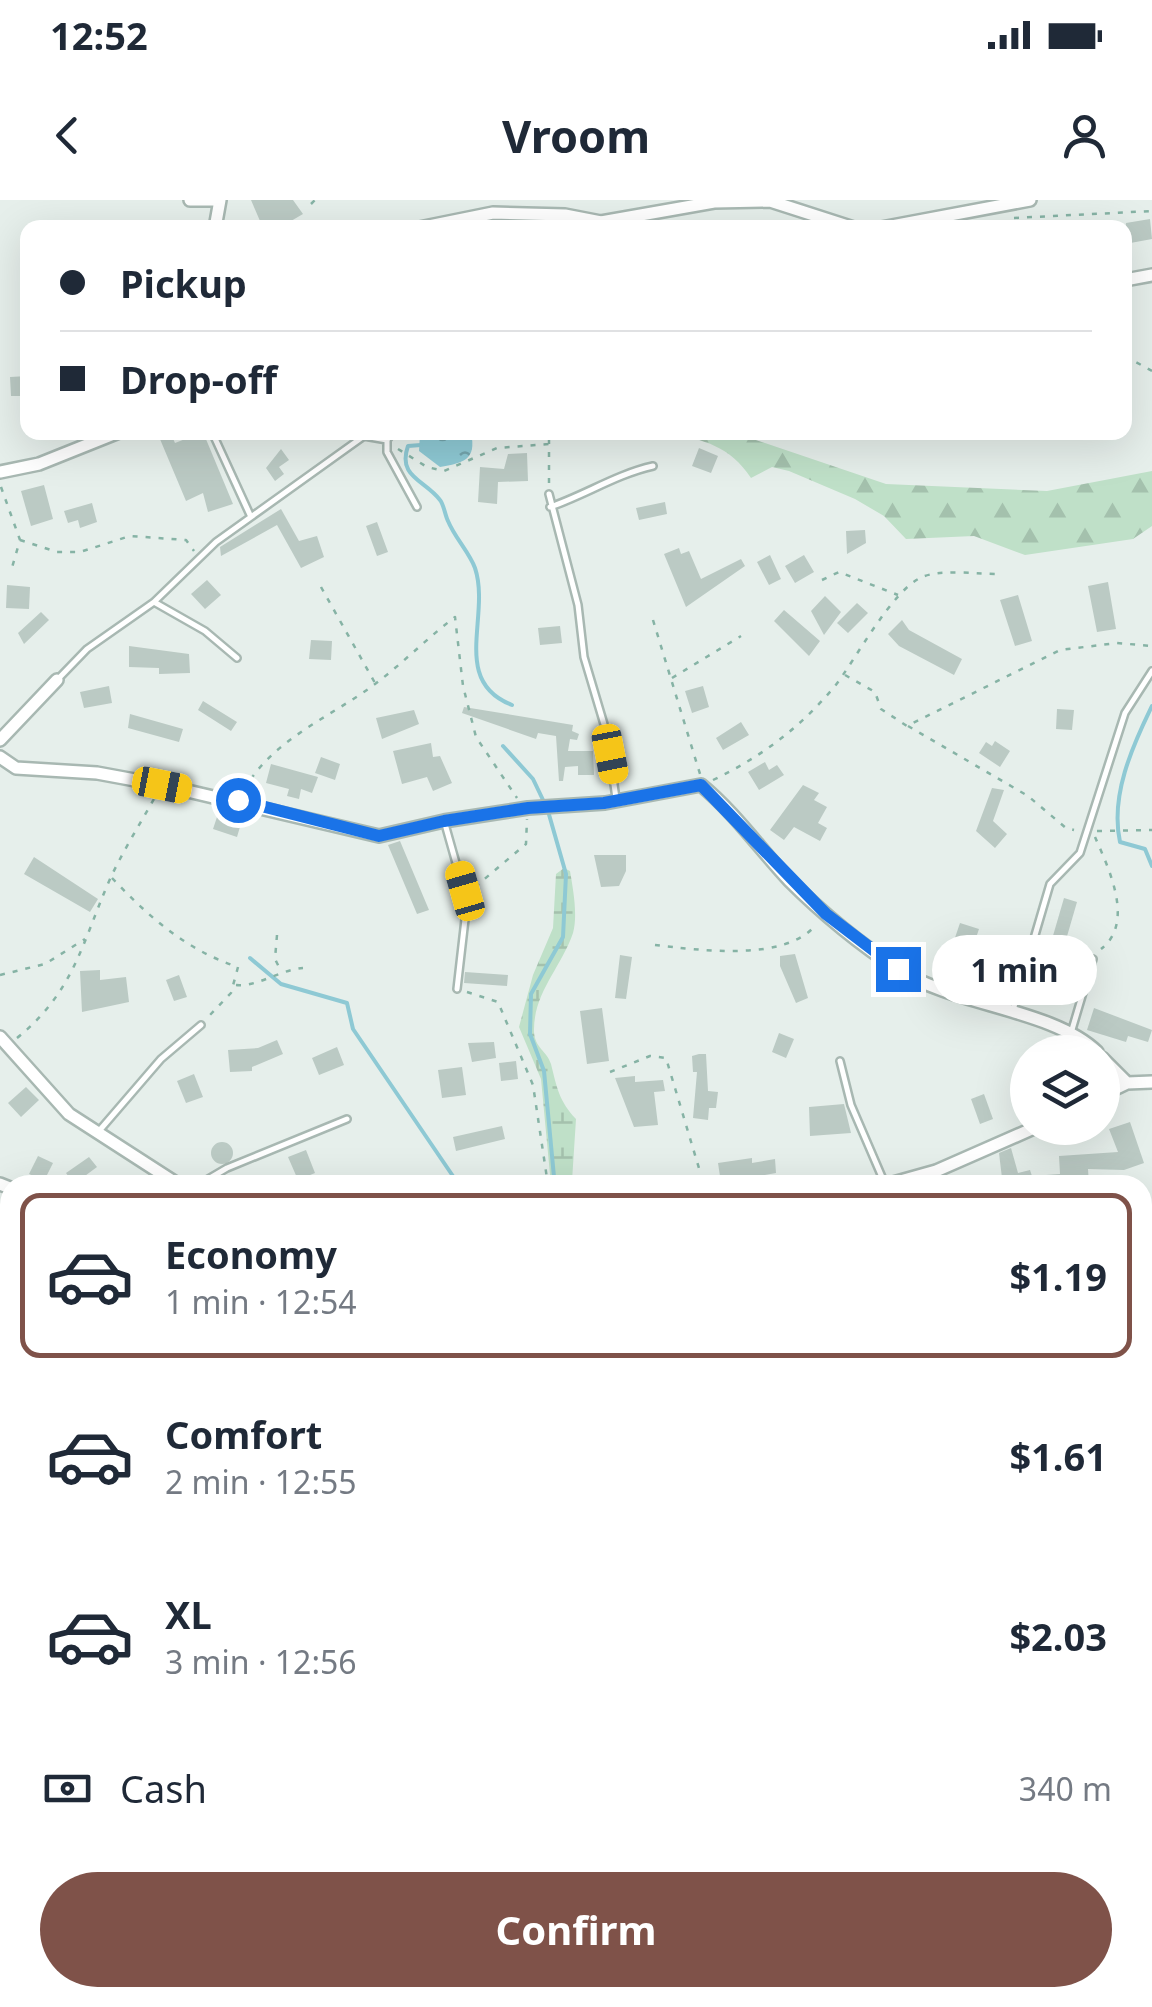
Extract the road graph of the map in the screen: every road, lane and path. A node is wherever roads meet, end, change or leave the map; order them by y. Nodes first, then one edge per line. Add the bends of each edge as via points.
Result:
1 (190, 200) edge
2 (220, 200) edge
3 (315, 200) edge
4 (1030, 200) edge
5 (311, 204) dead end
6 (995, 208) junction
7 (1152, 212) edge
8 (458, 220) edge
9 (590, 220) edge
10 (611, 220) edge
11 (829, 220) edge
12 (927, 220) edge
13 (99, 440) edge
14 (216, 440) edge
15 (358, 440) edge
16 (387, 440) edge
17 (550, 440) edge
18 (550, 444) junction
19 (387, 452) junction
20 (653, 466) dead end
21 (0, 472) edge
22 (0, 484) edge
23 (549, 494) joint
24 (417, 507) dead end
25 (550, 507) junction
26 (250, 517) junction
27 (20, 540) junction
28 (202, 560) junction
29 (11, 571) dead end
30 (999, 574) dead end
31 (822, 580) dead end
32 (321, 587) dead end
33 (900, 596) junction
34 (154, 602) junction
35 (654, 620) dead end
36 (742, 636) dead end
37 (1152, 646) edge
38 (237, 658) dead end
39 (1152, 671) edge
40 (843, 674) junction
41 (670, 678) junction
42 (57, 680) joint
43 (375, 684) junction
44 (907, 726) junction
45 (0, 740) edge
46 (0, 757) edge
47 (162, 785) junction
48 (703, 787) junction
49 (238, 800) junction
50 (616, 801) junction
51 (524, 808) junction
52 (444, 821) junction
53 (1152, 830) edge
54 (1084, 832) junction
55 (112, 877) junction
56 (465, 891) junction
57 (823, 911) junction
58 (277, 936) dead end
59 (88, 938) junction
60 (655, 945) dead end
61 (1093, 959) joint
62 (303, 968) dead end
63 (281, 970) junction
64 (0, 975) edge
65 (234, 985) junction
66 (457, 989) joint
67 (1012, 1012) junction
68 (201, 1025) joint
69 (1068, 1035) edge
70 (1070, 1035) edge
71 (4, 1041) edge
72 (840, 1061) dead end
73 (610, 1072) dead end
74 (1120, 1076) edge
75 (1152, 1082) edge
76 (1127, 1083) junction
77 (1120, 1086) edge
78 (347, 1119) dead end
79 (98, 1131) junction
80 (1010, 1139) edge
81 (164, 1175) edge
82 (215, 1175) edge
83 (546, 1175) edge
84 (701, 1175) edge
85 (882, 1175) edge
86 (921, 1175) edge

1 - 2 street
3 - 5 path
4 - 6 street
6 - 7 path via 1015,218
6 - 12 street
8 - 9 street via 493,213
10 - 11 street via 714,202 770,201
13 - 21 street
14 - 26 lane
15 - 26 lane
16 - 19 lane
17 - 18 path
18 - 19 path via 497,448 444,471 406,451
18 - 23 path
19 - 24 lane
20 - 25 lane
22 - 27 path
23 - 25 lane
25 - 50 lane via 578,604
26 - 28 lane
27 - 28 path via 80,552 112,538 186,540
27 - 29 path
28 - 34 lane
30 - 33 path via 922,576
31 - 33 path via 839,572
32 - 43 path
33 - 40 path
34 - 38 lane
34 - 42 lane
35 - 41 path
36 - 41 path
37 - 44 path via 1060,650
39 - 54 lane via 1124,713
40 - 44 path via 875,692 880,709
40 - 48 path via 766,754
41 - 48 path
42 - 45 street
43 - 49 path via 263,764
43 - 51 path via 455,617 472,725
44 - 54 path via 1028,796 1066,828
46 - 47 street via 16,768
47 - 49 street
47 - 55 path
48 - 50 street
48 - 57 street
49 - 52 street via 379,836
50 - 51 street
51 - 52 street
51 - 56 path via 526,844 484,883
52 - 56 lane
53 - 61 path via 1092,831 1108,866 1118,916 1110,942
54 - 67 lane via 1080,853 1050,884
55 - 59 path
55 - 65 path via 175,937 238,966
56 - 66 lane
57 - 60 path via 812,930 773,946 727,952
57 - 67 street via 924,985
58 - 63 path
59 - 64 path via 45,964
59 - 71 path via 75,972 46,1014
61 - 70 lane
62 - 63 path
63 - 65 path via 248,986
65 - 68 path
66 - 83 path via 498,1002 532,1085
67 - 69 street
68 - 79 lane
71 - 79 street via 69,1114
72 - 85 lane
73 - 84 path via 650,1056 666,1058
74 - 76 street
75 - 76 street
76 - 77 street
78 - 82 lane
79 - 81 street
80 - 86 street

